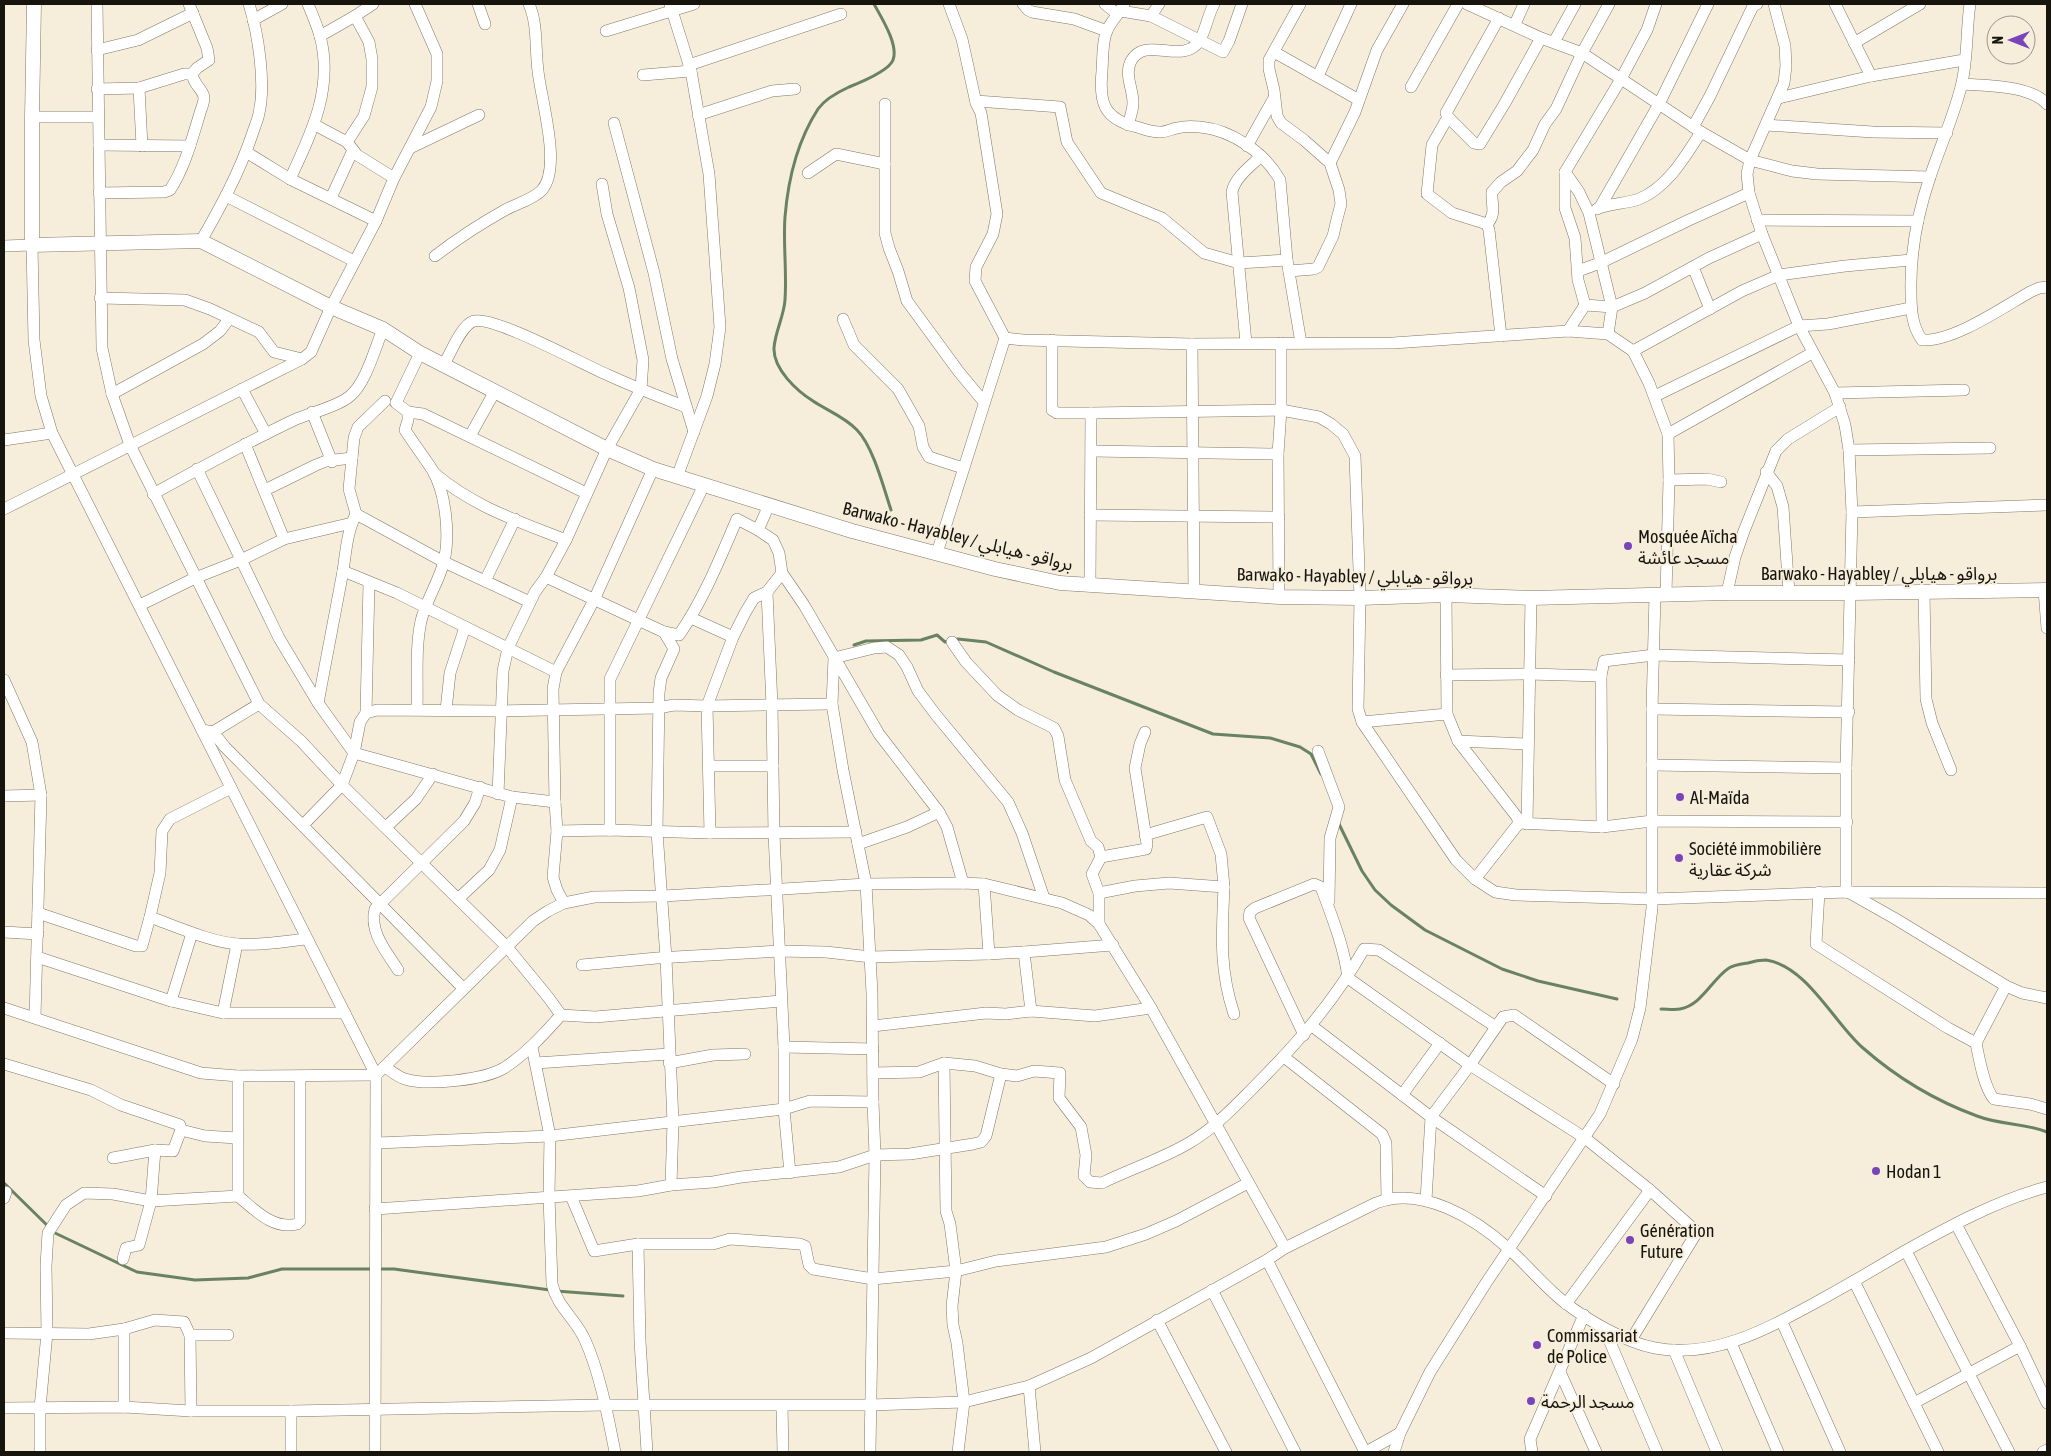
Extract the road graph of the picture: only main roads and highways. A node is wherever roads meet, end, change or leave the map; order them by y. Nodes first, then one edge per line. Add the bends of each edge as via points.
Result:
1 (34, 4) edge
2 (2046, 590) edge

1 - 2 main road, Barwako - Hayabley / برواقو - هيابلي via 32,245 201,241 331,307 383,329 420,353 607,449 653,469 852,531 1060,583 1279,597 1446,595 1531,598

